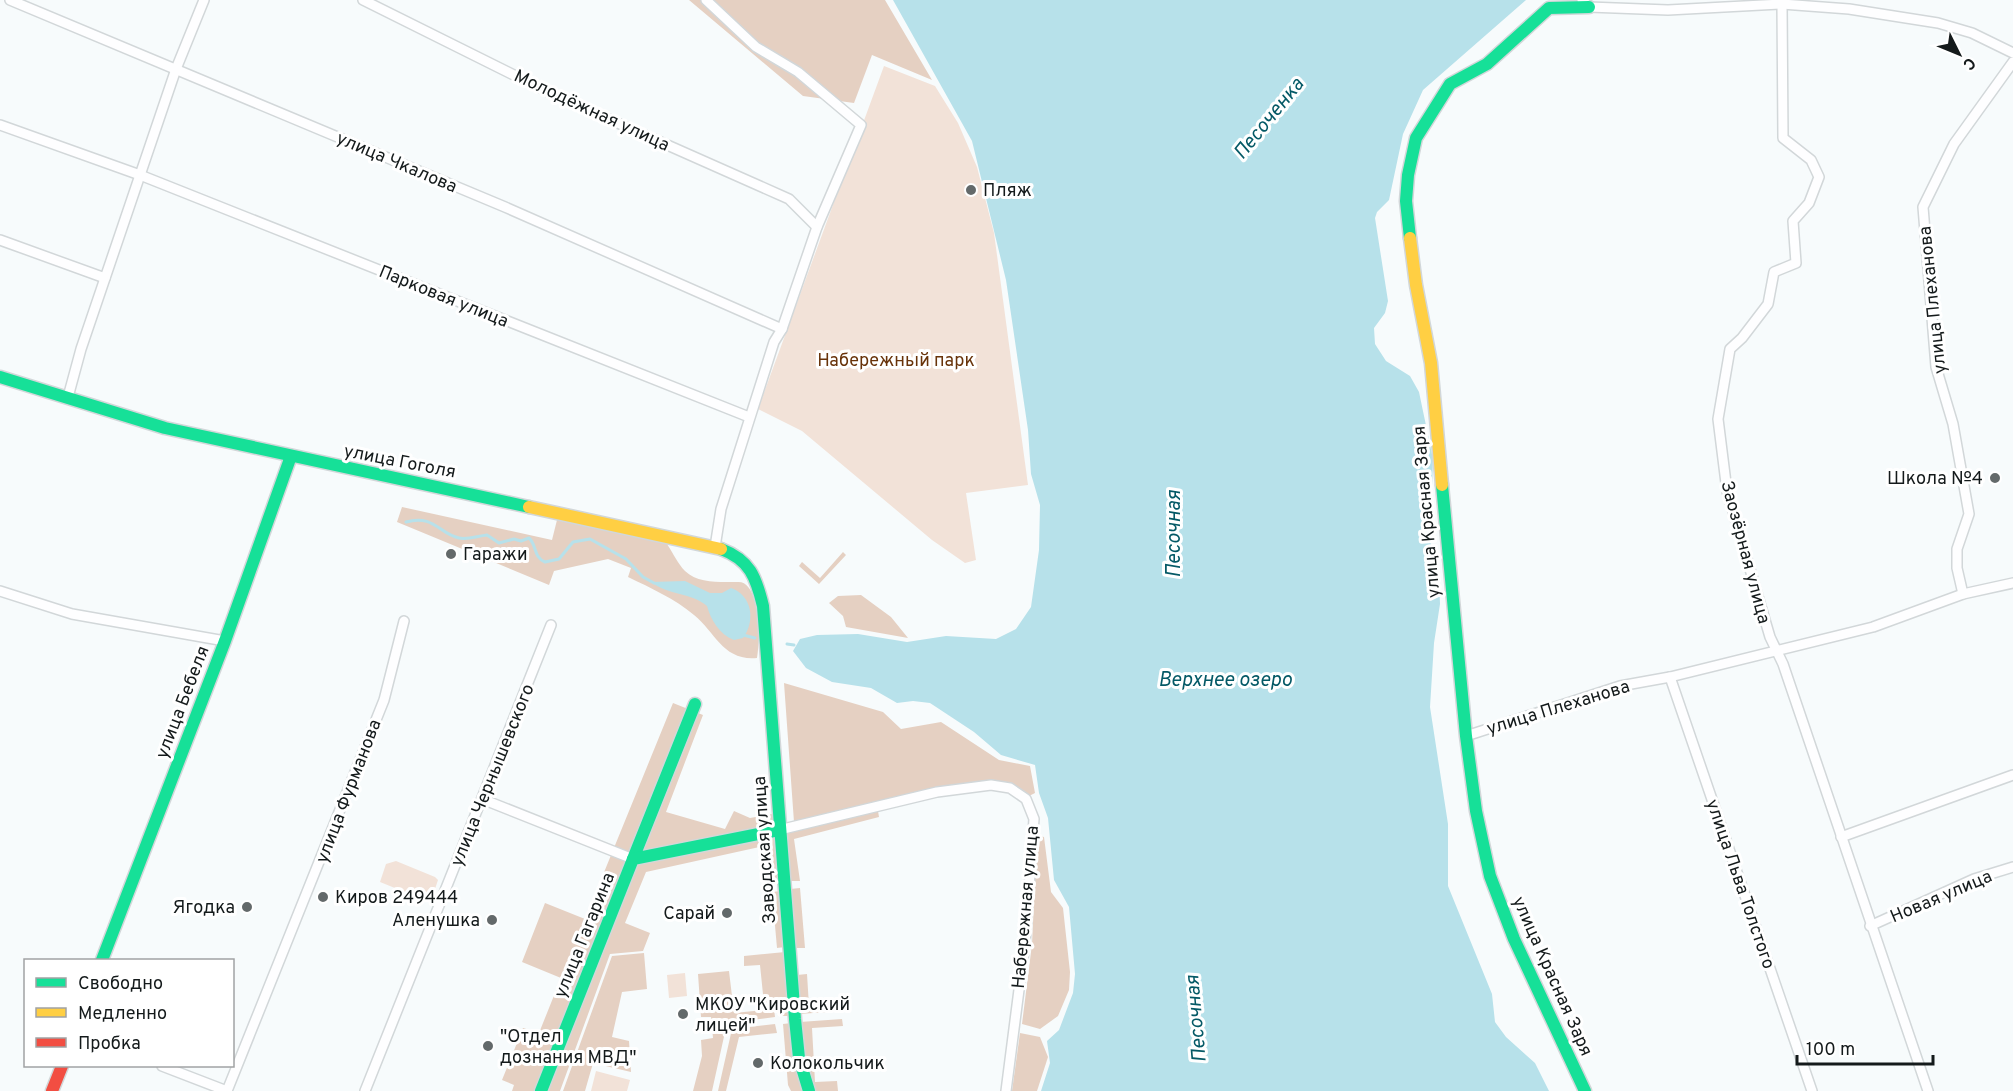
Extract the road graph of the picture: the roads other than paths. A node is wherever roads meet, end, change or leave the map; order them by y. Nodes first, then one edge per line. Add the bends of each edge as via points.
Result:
1 (10, 0) edge
2 (204, 0) edge
3 (363, 0) edge
4 (706, 0) edge
5 (1585, 4) edge
6 (1782, 4) junction
7 (2013, 53) edge
8 (2013, 62) edge
9 (176, 69) junction
10 (0, 125) edge
11 (140, 175) junction
12 (817, 227) junction
13 (0, 240) edge
14 (105, 278) junction
15 (782, 329) junction
16 (0, 377) edge
17 (68, 398) junction
18 (748, 417) junction
19 (291, 456) junction
20 (715, 547) junction
21 (2013, 583) edge
22 (0, 591) edge
23 (1963, 594) junction
24 (763, 606) joint
25 (404, 621) dead end
26 (551, 625) dead end
27 (225, 641) junction
28 (1777, 651) junction
29 (1670, 677) junction
30 (694, 704) dead end
31 (1466, 736) junction
32 (2013, 775) edge
33 (482, 799) junction
34 (780, 830) junction
35 (1842, 837) junction
36 (633, 859) junction
37 (2013, 867) edge
38 (1870, 926) junction
39 (102, 959) edge
40 (61, 1067) edge
41 (167, 1067) edge
42 (52, 1091) edge
43 (227, 1091) edge
44 (365, 1091) edge
45 (542, 1091) edge
46 (809, 1091) edge
47 (1006, 1091) edge
48 (1585, 1091) edge
49 (1812, 1091) edge
50 (1928, 1091) edge

1 - 9 street, улица Чкалова
2 - 9 street
3 - 12 street, Молодёжная улица via 550,93 789,199
4 - 12 street via 756,47 798,72 861,125
5 - 6 street via 1668,10
5 - 31 street, улица Красная Заря via 1549,8 1487,64 1450,84 1416,138 1408,175 1406,201 1431,363
6 - 7 street via 1849,9 1938,23 1972,33
6 - 28 street, Заозёрная улица via 1783,138 1811,160 1819,177 1809,203 1793,221 1796,263 1774,272 1768,304 1730,349 1718,419 1727,491
8 - 23 street, улица Плеханова via 1953,144 1923,207 1936,367 1953,424 1969,514 1957,549
9 - 11 street
9 - 15 street, улица Чкалова
10 - 11 street, Парковая улица
11 - 14 street
11 - 18 street, Парковая улица
12 - 15 street
13 - 14 street
14 - 17 street
15 - 18 street
16 - 17 street, улица Гоголя
17 - 19 street, улица Гоголя via 163,427
18 - 20 street via 721,509
19 - 20 street, улица Гоголя
19 - 27 street, улица Бебеля
20 - 24 street, улица Гоголя via 740,555 752,568
21 - 23 street, улица Плеханова
22 - 27 street via 72,614
23 - 28 street, улица Плеханова via 1873,627
24 - 34 street, Заводская улица
25 - 43 street, улица Фурманова via 381,708
26 - 33 street, улица Чернышевского
27 - 39 street, улица Бебеля
28 - 29 street, улица Плеханова
28 - 35 street, Заозёрная улица
29 - 31 street, улица Плеханова via 1620,686
29 - 49 street, улица Льва Толстого
30 - 36 street, улица Гагарина
31 - 48 street, улица Красная Заря via 1490,876 1514,939
32 - 35 street
33 - 36 street
33 - 44 street, улица Чернышевского
34 - 36 street, улица Гагарина
34 - 46 street, Заводская улица via 799,1058
34 - 47 street, Набережная улица via 937,792 991,784 1010,788 1026,799 1034,819 1025,943
35 - 38 street, Заозёрная улица
36 - 45 street, улица Гагарина
37 - 38 street, Новая улица via 1974,879
38 - 50 street, Заозёрная улица
40 - 42 street
41 - 43 street

